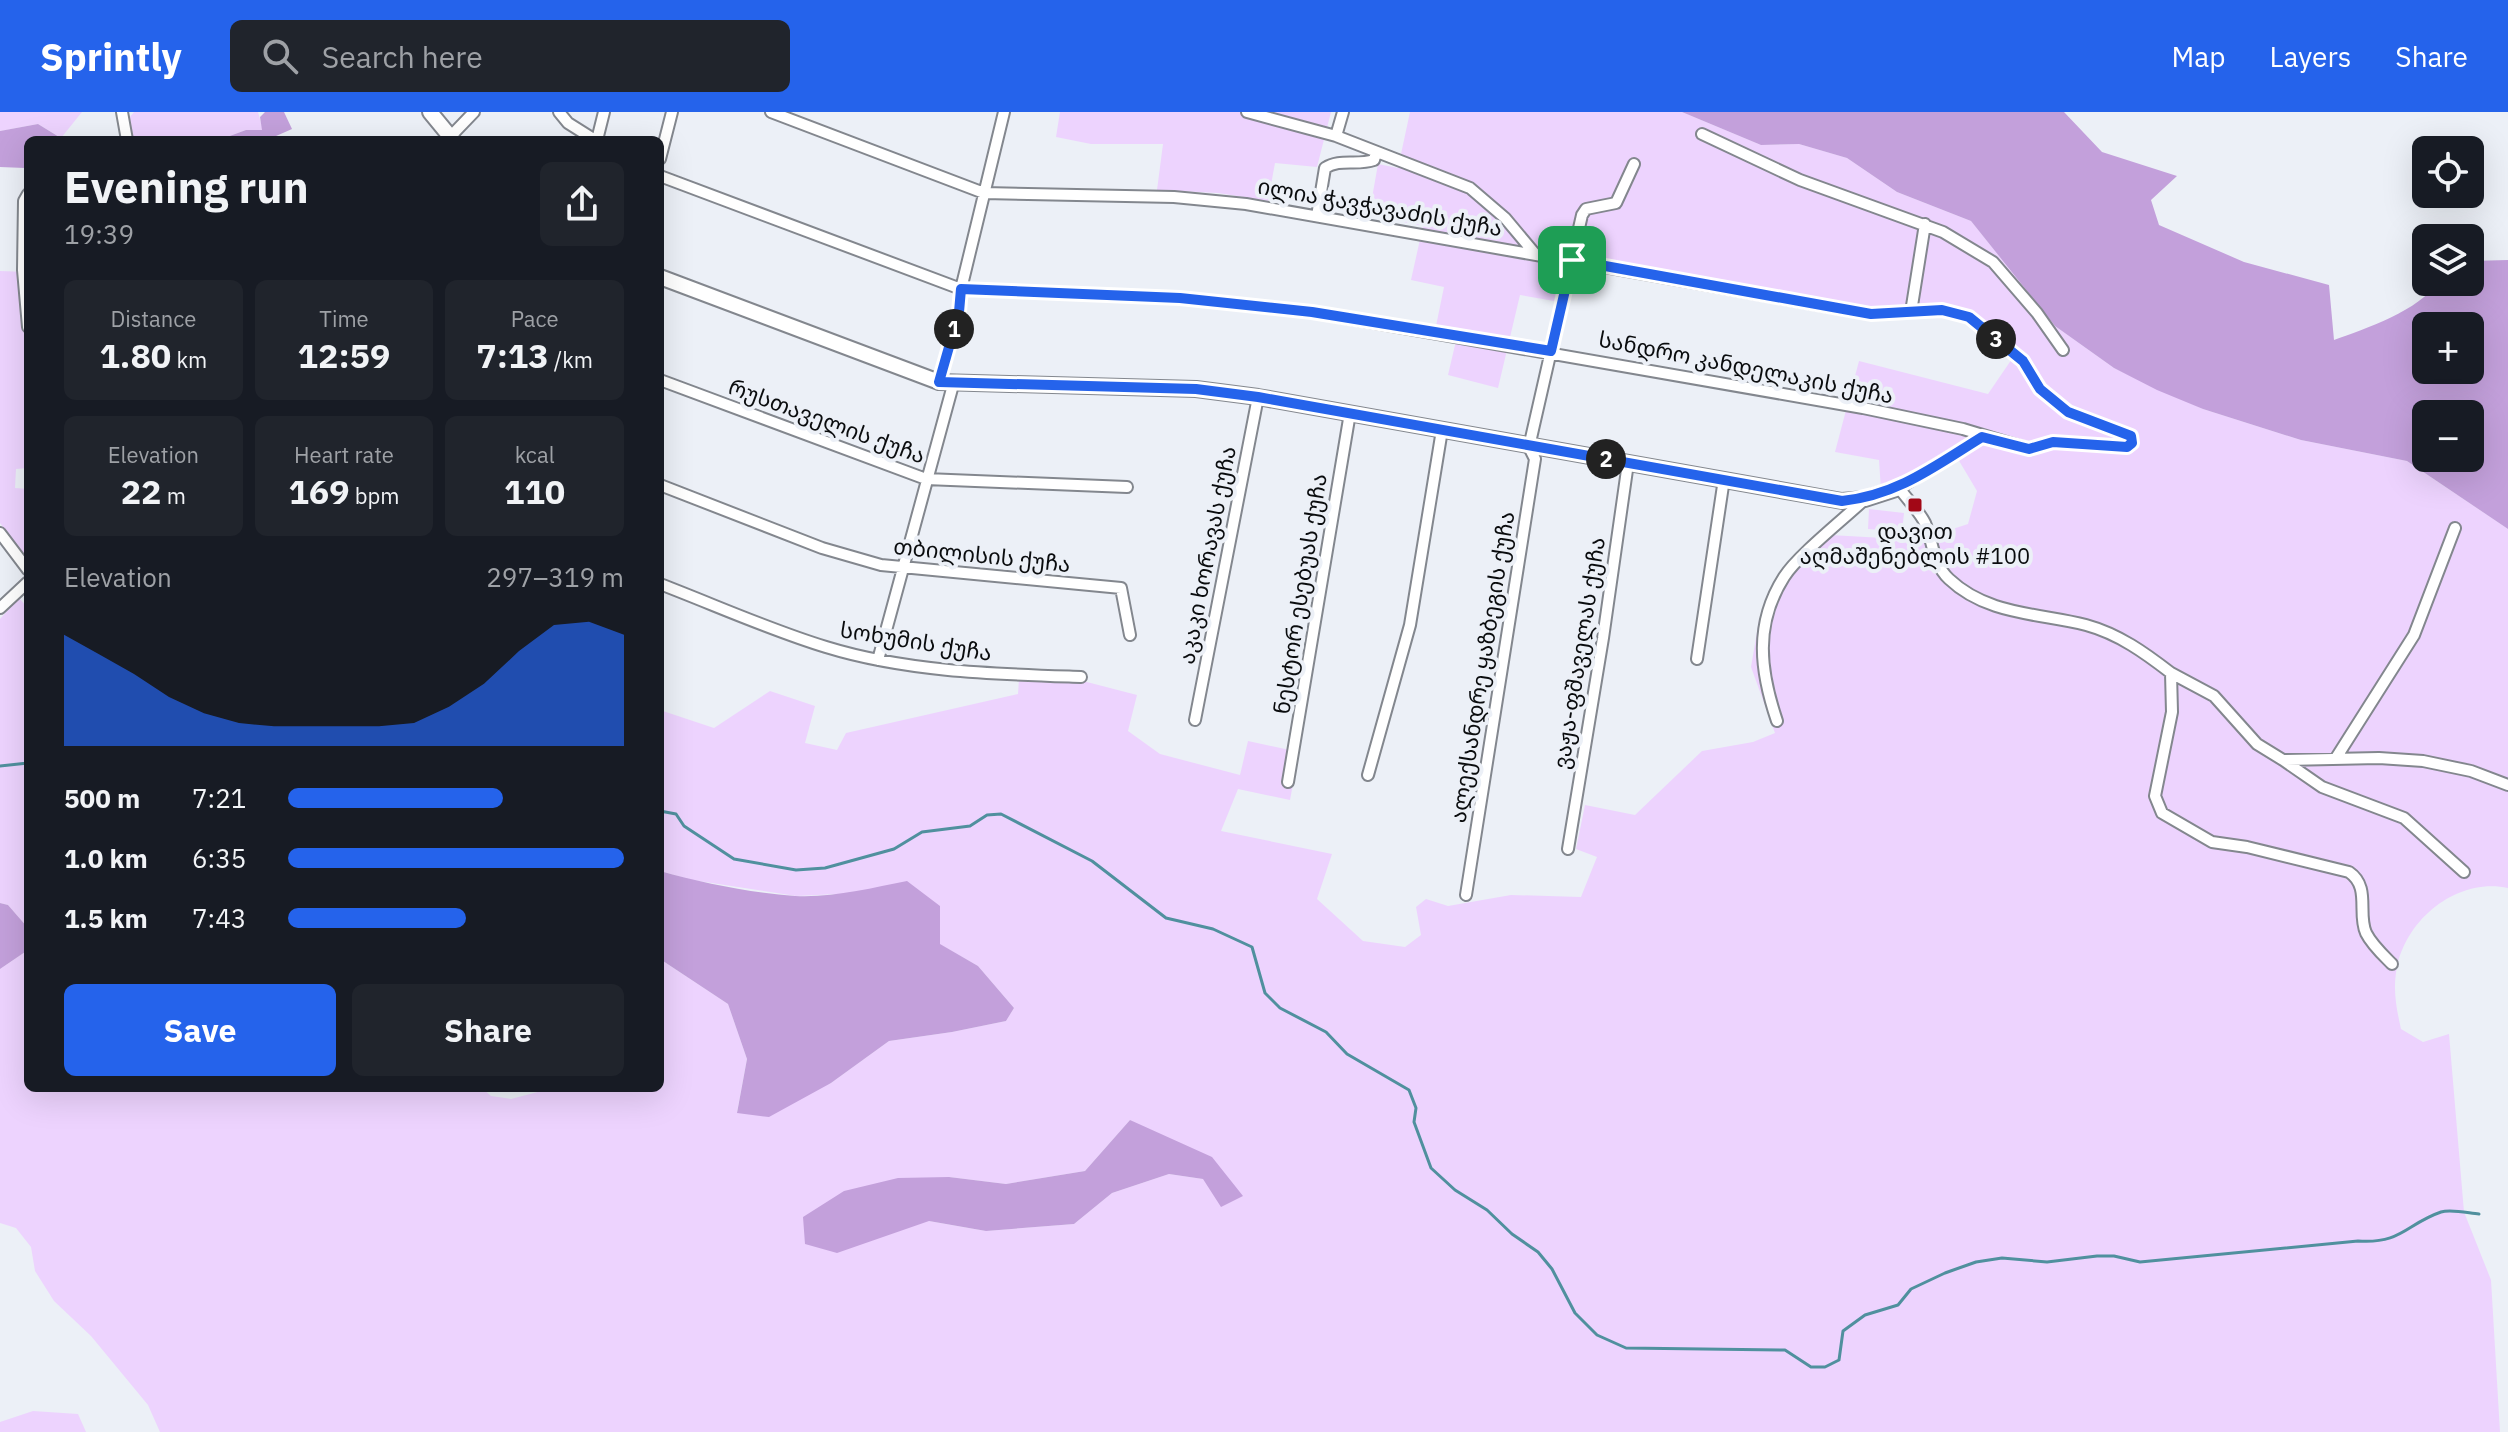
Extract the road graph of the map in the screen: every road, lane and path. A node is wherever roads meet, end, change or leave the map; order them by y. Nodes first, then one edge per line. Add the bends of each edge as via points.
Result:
1 (120, 112) edge
2 (430, 112) edge
3 (474, 112) edge
4 (559, 112) edge
5 (604, 112) edge
6 (672, 112) edge
7 (771, 112) edge
8 (1004, 112) edge
9 (1247, 112) edge
10 (1343, 112) edge
11 (1702, 134) dead end
12 (126, 136) edge
13 (450, 136) edge
14 (454, 136) edge
15 (589, 136) edge
16 (597, 136) edge
17 (1336, 136) junction
18 (664, 143) edge
19 (1376, 152) junction
20 (1634, 164) dead end
21 (664, 178) edge
22 (984, 193) junction
23 (24, 201) edge
24 (1317, 216) junction
25 (1925, 224) junction
26 (1536, 255) junction
27 (1572, 260) junction
28 (664, 278) edge
29 (24, 281) edge
30 (961, 289) junction
31 (1911, 312) junction
32 (2063, 350) dead end
33 (1551, 351) junction
34 (2023, 361) joint
35 (664, 381) edge
36 (946, 384) junction
37 (1258, 397) junction
38 (1350, 413) junction
39 (1442, 430) junction
40 (1982, 437) junction
41 (1529, 447) junction
42 (1628, 463) junction
43 (926, 479) junction
44 (1724, 479) junction
45 (664, 487) edge
46 (1127, 487) dead end
47 (1899, 488) junction
48 (1865, 499) junction
49 (2455, 528) dead end
50 (0, 533) edge
51 (24, 565) edge
52 (904, 569) junction
53 (24, 586) edge
54 (664, 586) edge
55 (0, 608) edge
56 (1130, 635) dead end
57 (1697, 659) dead end
58 (878, 660) junction
59 (2171, 673) junction
60 (1081, 677) dead end
61 (1195, 720) dead end
62 (1777, 721) dead end
63 (2336, 758) junction
64 (2283, 760) junction
65 (1368, 775) dead end
66 (1288, 782) dead end
67 (2508, 785) edge
68 (1568, 849) dead end
69 (2464, 872) dead end
70 (1466, 895) dead end
71 (2392, 964) dead end

1 - 12 street
2 - 13 street
3 - 14 street
4 - 15 street
5 - 16 street
6 - 18 street
7 - 22 street, ილია ჭავჭავაძის ქუჩა
8 - 22 street
9 - 17 street
10 - 17 street
11 - 25 street via 1800,180
17 - 19 street
19 - 24 street via 1368,162 1325,168
19 - 26 street via 1470,188
20 - 27 street, ალექსანდრე ყაზბეგის ქუჩა via 1616,203 1586,209
21 - 30 street, სანდრო კანდელაკის ქუჩა
22 - 24 street, ილია ჭავჭავაძის ქუჩა via 1174,197
22 - 30 street
23 - 29 street
24 - 26 street, ილია ჭავჭავაძის ქუჩა
25 - 31 street
25 - 32 street via 1993,262
26 - 27 street, ილია ჭავჭავაძის ქუჩა
27 - 31 street, ილია ჭავჭავაძის ქუჩა via 1871,314
27 - 33 street, ალექსანდრე ყაზბეგის ქუჩა
28 - 36 street
30 - 33 street, სანდრო კანდელაკის ქუჩა via 1180,298 1312,312
30 - 36 street
31 - 34 street, ილია ჭავჭავაძის ქუჩა via 1942,310 1969,317
33 - 40 street, სანდრო კანდელაკის ქუჩა via 1863,408
33 - 41 street, ალექსანდრე ყაზბეგის ქუჩა
34 - 40 street, სანდრო კანდელაკის ქუჩა via 2040,389 2068,412 2112,426 2131,436 2132,443 2127,447 2053,442 2029,449
35 - 43 street, რუსთაველის ქუჩა
36 - 37 street via 1196,389
36 - 43 street
37 - 38 street
37 - 61 street, აკაკი ხორავას ქუჩა
38 - 39 street
38 - 66 street, ნესტორ ესებუას ქუჩა
39 - 41 street
39 - 65 street via 1410,625
40 - 47 street
41 - 42 street
41 - 70 street, ალექსანდრე ყაზბეგის ქუჩა via 1535,459
42 - 44 street
42 - 68 street, ვაჟა-ფშაველას ქუჩა
43 - 46 street, რუსთაველის ქუჩა
43 - 52 street
44 - 48 street via 1842,501
44 - 57 street
45 - 52 street, თბილისის ქუჩა via 822,548
47 - 48 street
47 - 59 street via 1924,522 1945,576 1970,597 2020,614 2087,626 2135,645
48 - 62 street via 1785,576 1764,625 1762,671
49 - 63 street via 2414,635
50 - 51 street
52 - 56 street, თბილისის ქუჩა via 1121,588
52 - 58 street
53 - 55 street
54 - 58 street, სოხუმის ქუჩა via 826,647
58 - 60 street, სოხუმის ქუჩა via 986,674
59 - 64 street via 2214,696 2257,744
59 - 71 street via 2172,712 2155,796 2162,813 2212,842 2349,872 2362,889 2365,931
63 - 64 street
63 - 67 street via 2423,761
64 - 69 street via 2322,787 2404,818

